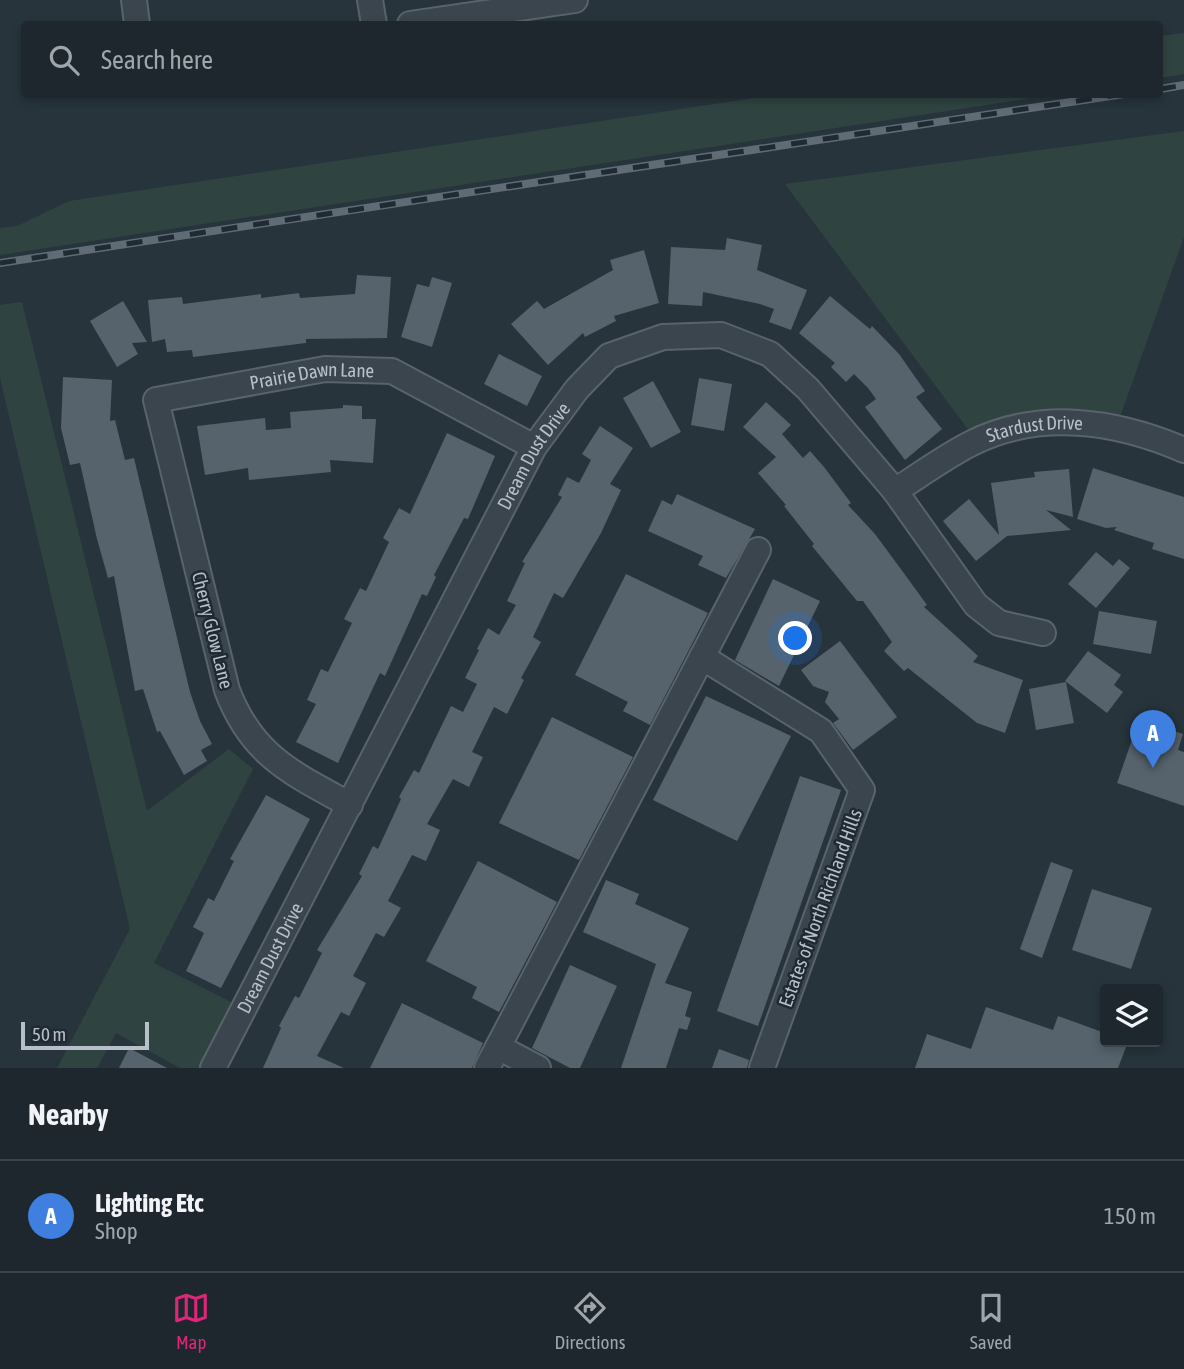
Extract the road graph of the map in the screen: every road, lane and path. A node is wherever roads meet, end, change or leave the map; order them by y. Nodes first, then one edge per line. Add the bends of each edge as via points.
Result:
1 (134, 0) edge
2 (370, 0) edge
3 (575, 0) edge
4 (137, 21) edge
5 (374, 21) edge
6 (431, 21) edge
7 (156, 400) joint
8 (534, 447) junction
9 (1184, 450) edge
10 (895, 491) junction
11 (758, 550) dead end
12 (1043, 633) dead end
13 (702, 657) junction
14 (350, 805) junction
15 (492, 1058) edge
16 (213, 1068) edge
17 (538, 1068) edge
18 (762, 1068) edge

1 - 4 street
2 - 5 street
3 - 6 street
7 - 8 street, Prairie Dawn Lane via 325,369 392,371
7 - 14 street, Cherry Glow Lane via 238,719 272,758
8 - 10 street, Dream Dust Drive via 577,389 609,356 663,337 721,335 770,354 808,389
8 - 14 street, Dream Dust Drive
9 - 10 street, Stardust Drive via 1113,426 1076,421 1036,424 972,443
10 - 12 street, Dream Dust Drive via 976,605 999,623
11 - 13 street
13 - 15 street
13 - 18 street, Estates of North Richland Hills via 821,731 862,790
14 - 16 street, Dream Dust Drive
15 - 17 street

